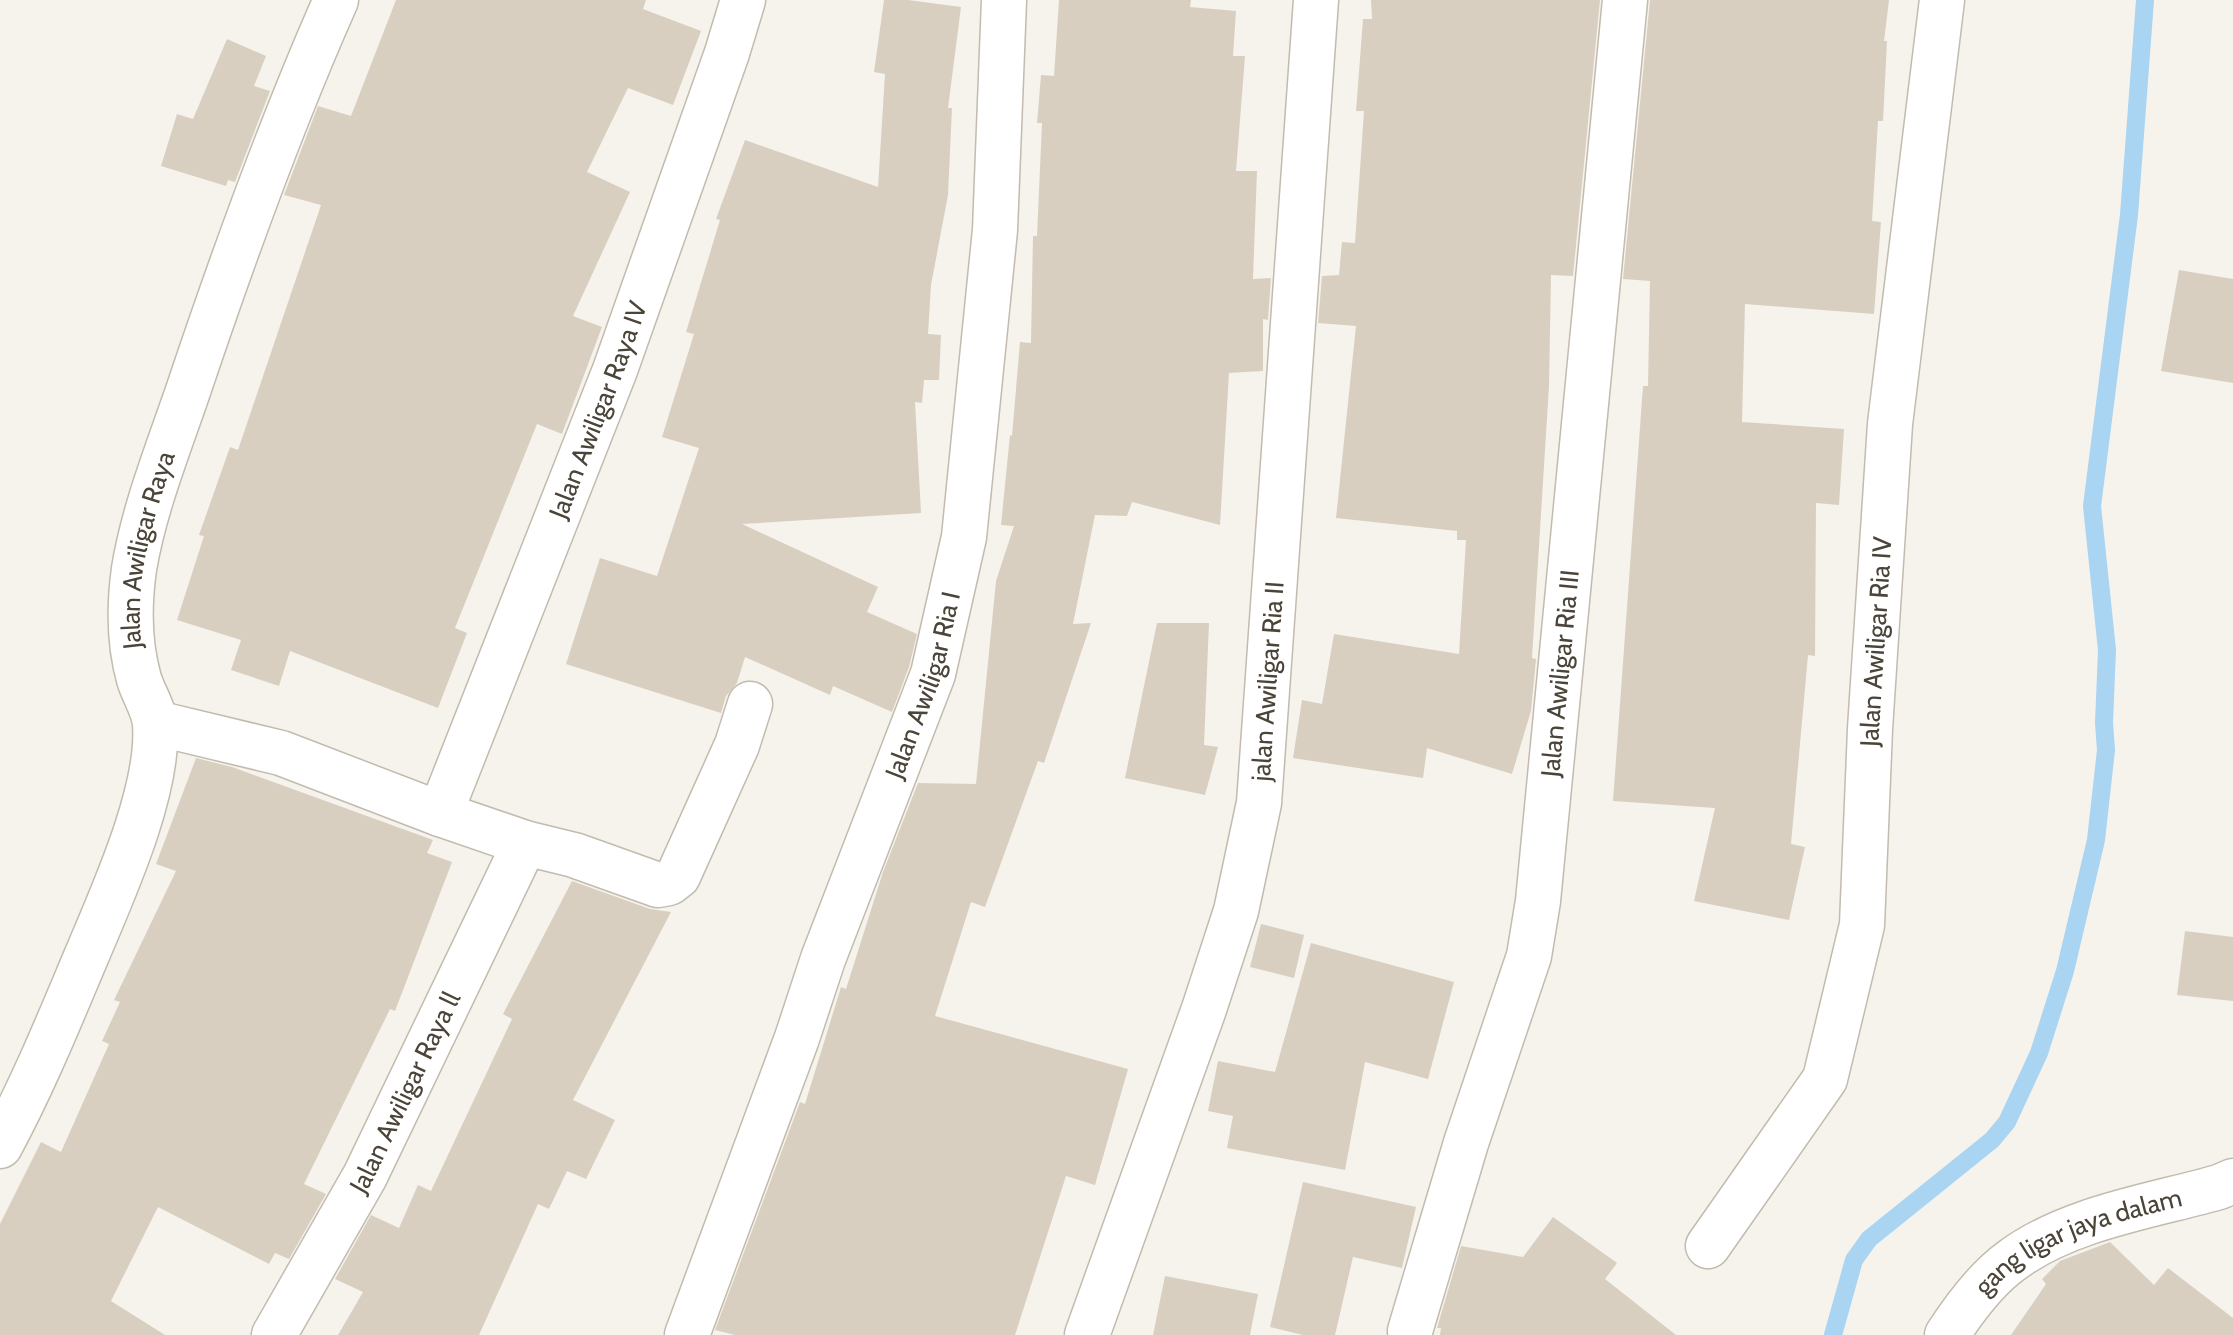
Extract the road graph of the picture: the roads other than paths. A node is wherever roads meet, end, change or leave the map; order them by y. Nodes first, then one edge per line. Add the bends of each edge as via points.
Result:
1 (336, 0) edge
2 (743, 0) edge
3 (1004, 0) edge
4 (1316, 0) edge
5 (1625, 0) edge
6 (1942, 0) edge
7 (750, 704) dead end
8 (156, 723) junction
9 (440, 814) junction
10 (525, 843) junction
11 (0, 1146) edge
12 (2233, 1181) edge
13 (1708, 1246) dead end
14 (1410, 1331) dead end
15 (274, 1335) edge
16 (687, 1335) edge
17 (1087, 1335) edge
18 (1947, 1335) edge

1 - 8 street, Jalan Awiligar Raya via 293,99 149,507 130,610 139,679
2 - 9 street, Jalan Awiligar Raya IV via 615,370
3 - 16 street, Jalan Awiligar Ria I via 995,230 964,537 933,674
4 - 17 street, jalan Awiligar Ria II via 1259,803 1236,911
5 - 14 street, Jalan Awiligar Ria III via 1538,901 1529,956
6 - 13 street, Jalan Awiligar Ria IV via 1890,424 1862,925 1825,1079
7 - 10 street via 678,876 669,883 658,885
8 - 9 street via 281,753
8 - 11 street, Jalan Awiligar Raya via 151,775 123,870 30,1091
9 - 10 street
10 - 15 street, Jalan Awiligar Raya ll via 365,1176
12 - 18 street, gang ligar jaya dalam via 2048,1238 2010,1261

